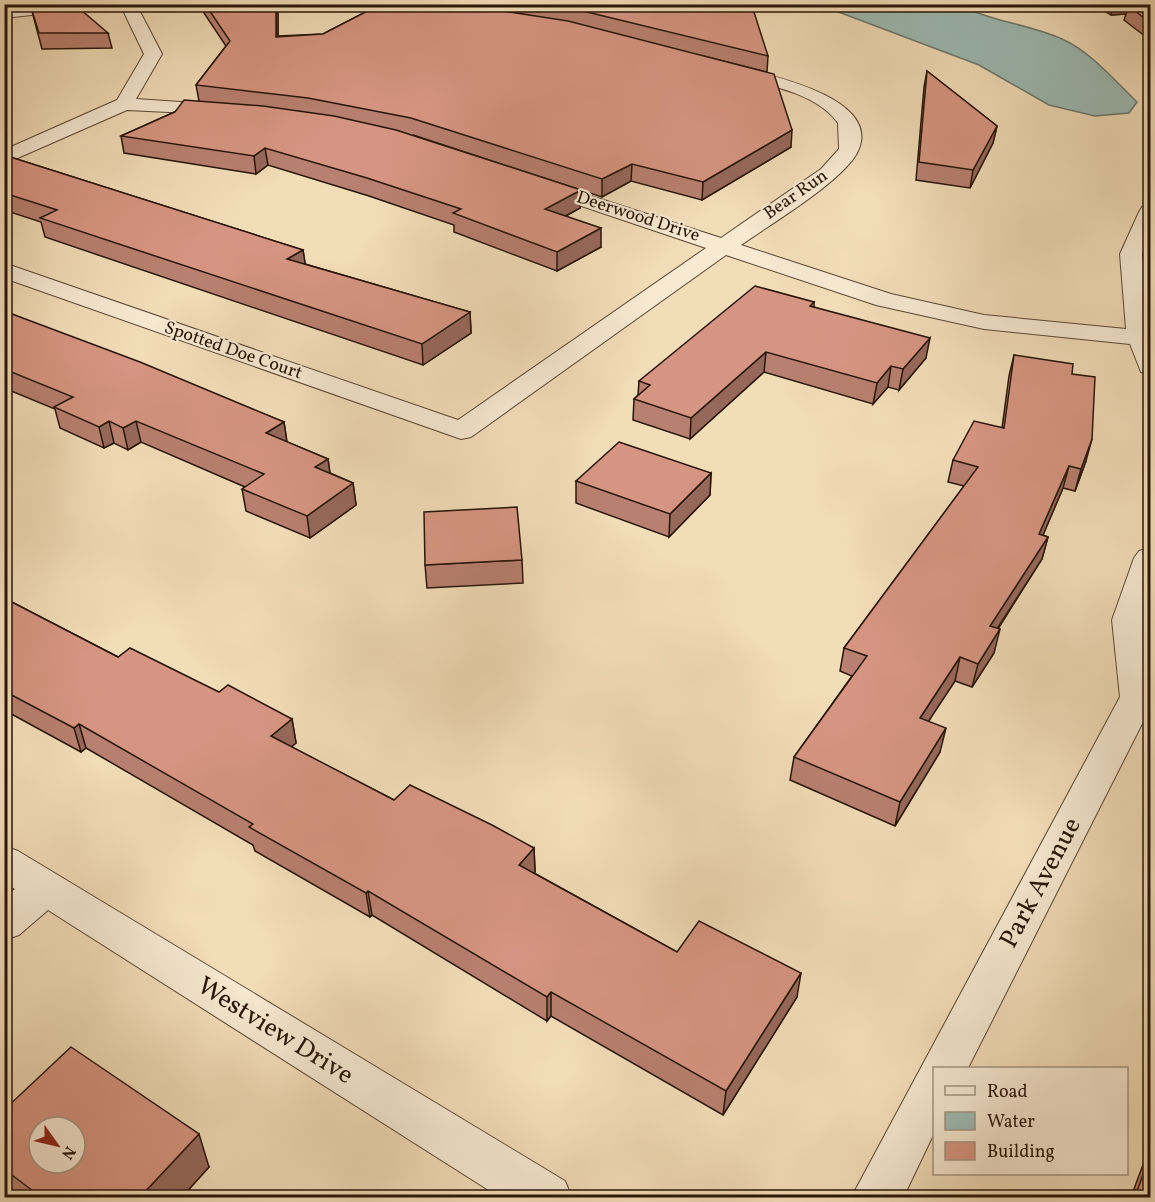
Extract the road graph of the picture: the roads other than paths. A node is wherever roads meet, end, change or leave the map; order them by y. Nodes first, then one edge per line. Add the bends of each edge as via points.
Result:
1 (86, 4) edge
2 (128, 4) edge
3 (4, 13) edge
4 (714, 66) edge
5 (124, 104) junction
6 (244, 113) edge
7 (4, 158) edge
8 (519, 178) edge
9 (1150, 212) edge
10 (723, 245) junction
11 (4, 270) edge
12 (1145, 338) edge
13 (1150, 366) edge
14 (461, 431) joint
15 (1150, 558) edge
16 (1146, 695) edge
17 (4, 862) edge
18 (45, 889) junction
19 (4, 923) edge
20 (945, 1067) edge
21 (933, 1088) edge
22 (547, 1197) edge
23 (876, 1197) edge

1 - 3 street
2 - 5 street via 153,54
4 - 10 street, Bear Run via 783,85 818,100 843,115 850,130 849,150 828,173
5 - 6 street
5 - 7 street
8 - 10 street, Deerwood Drive
9 - 12 street via 1131,254
10 - 12 street, Deerwood Drive via 885,300 984,322
10 - 14 street, Bear Run
11 - 14 street, Spotted Doe Court
12 - 13 street
15 - 16 street, Park Avenue via 1129,620
16 - 20 street, Park Avenue
17 - 18 street, Westview Drive
18 - 19 street
18 - 22 street, Westview Drive
21 - 23 street

